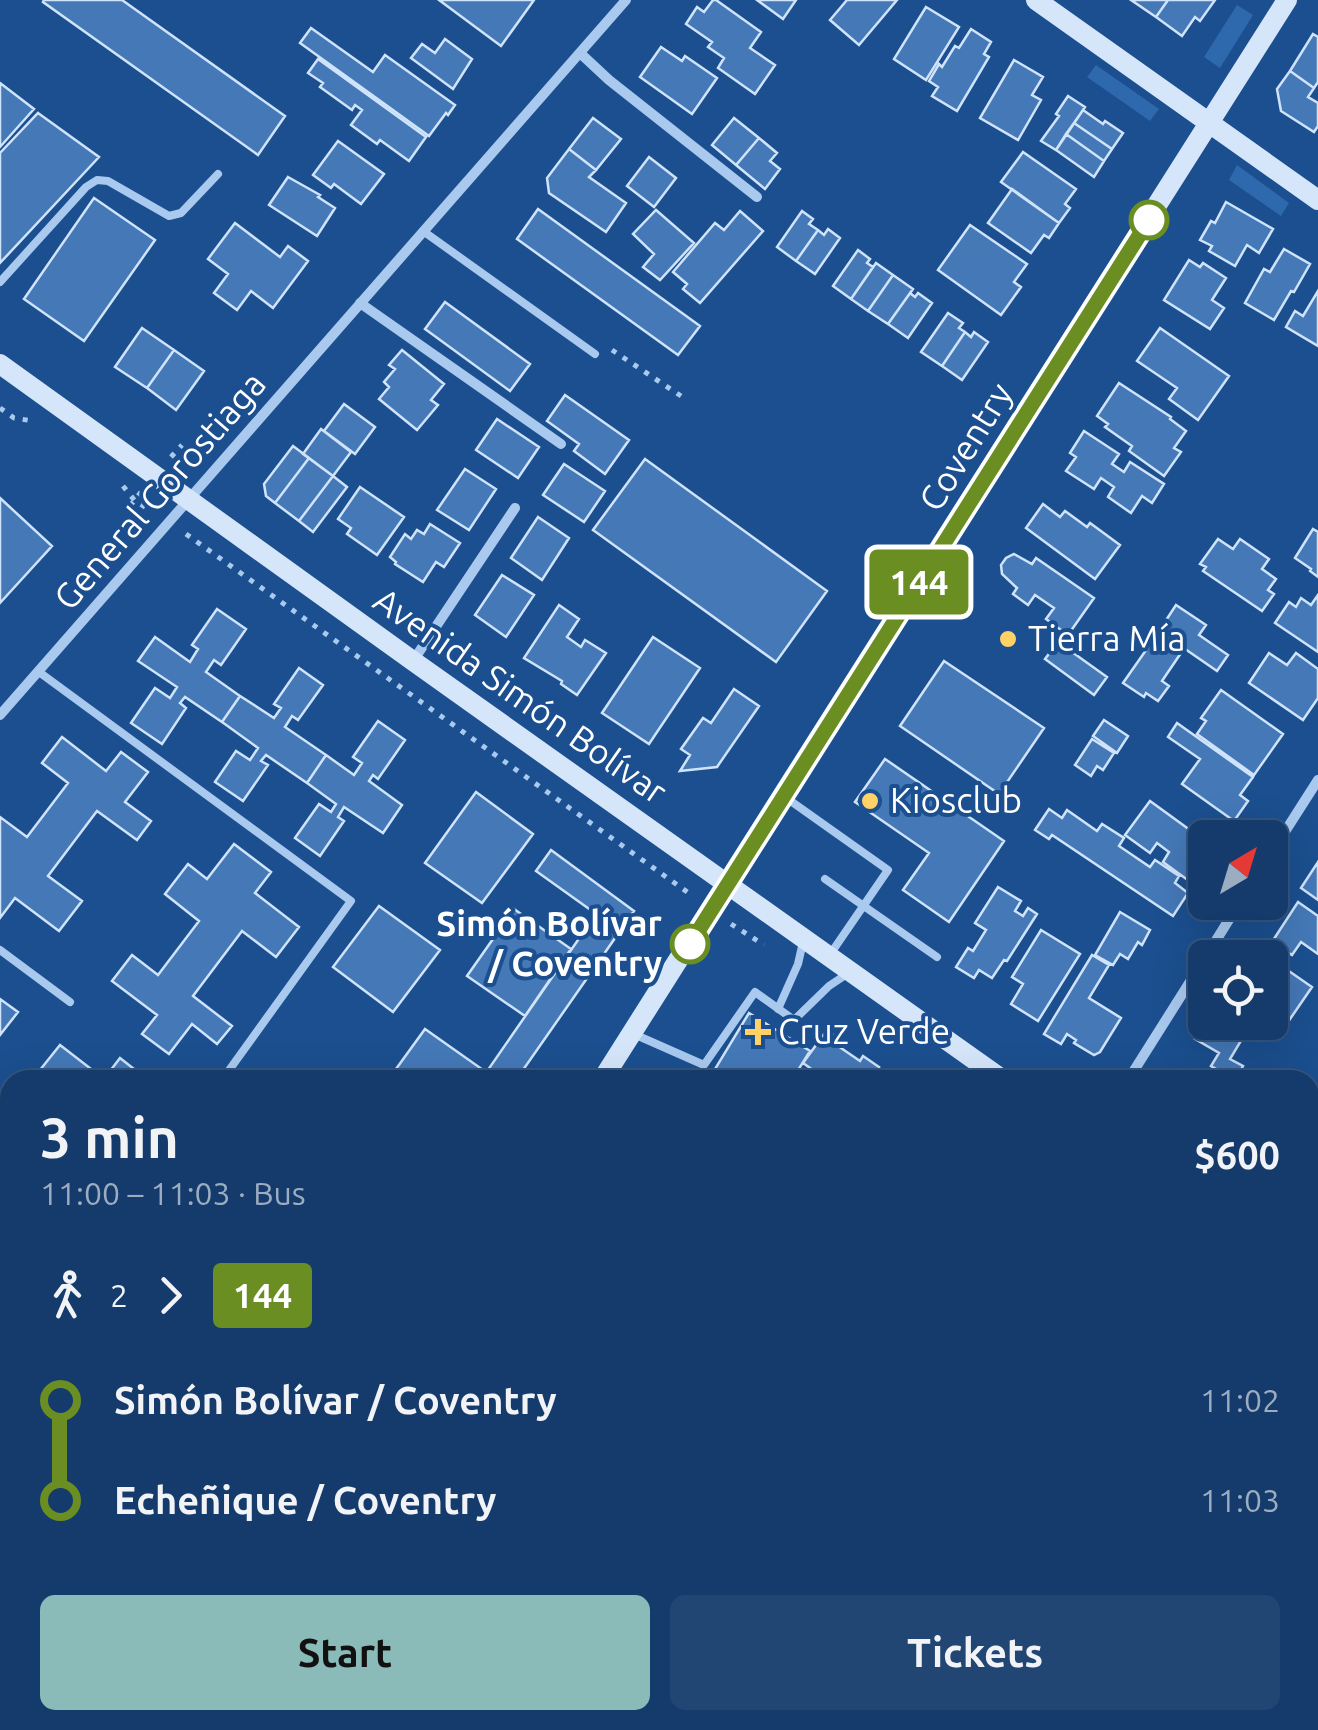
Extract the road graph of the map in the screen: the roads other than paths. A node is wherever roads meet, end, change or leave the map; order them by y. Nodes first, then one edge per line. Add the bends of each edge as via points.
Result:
1 (626, 0) edge
2 (1036, 0) edge
3 (1287, 0) edge
4 (580, 53) junction
5 (1210, 123) junction
6 (218, 174) dead end
7 (757, 196) dead end
8 (1318, 200) edge
9 (423, 232) junction
10 (0, 282) edge
11 (360, 303) junction
12 (595, 354) road end
13 (0, 364) edge
14 (561, 444) dead end
15 (189, 500) junction
16 (515, 508) dead end
17 (413, 661) junction
18 (39, 672) junction
19 (0, 715) edge
20 (1318, 780) edge
21 (784, 796) junction
22 (1288, 827) edge
23 (825, 879) dead end
24 (728, 883) junction
25 (864, 906) junction
26 (804, 938) junction
27 (0, 950) edge
28 (830, 956) junction
29 (937, 957) dead end
30 (851, 972) junction
31 (1188, 985) edge
32 (70, 1002) dead end
33 (778, 1008) junction
34 (632, 1034) junction
35 (229, 1070) edge
36 (609, 1070) edge
37 (989, 1070) edge
38 (1134, 1070) edge

1 - 4 street, General Gorostiaga
2 - 5 street
3 - 5 street, Coventry
4 - 7 street
4 - 9 street, General Gorostiaga
5 - 8 street
5 - 21 street, Coventry
6 - 10 lane via 170,216 97,180
9 - 11 street, General Gorostiaga
9 - 12 lane
11 - 14 street
11 - 15 street, General Gorostiaga
13 - 15 street, Avenida Simón Bolívar
15 - 17 street, Avenida Simón Bolívar
15 - 18 street, General Gorostiaga
16 - 17 street
17 - 24 street, Avenida Simón Bolívar
18 - 19 street, General Gorostiaga
18 - 35 lane via 351,901
20 - 22 street
21 - 24 street, Coventry
21 - 25 lane via 888,870
23 - 25 lane
24 - 26 street, Avenida Simón Bolívar
24 - 34 street, Coventry
25 - 28 lane
25 - 29 lane
26 - 28 street, Avenida Simón Bolívar
26 - 33 lane
27 - 32 lane
28 - 30 street, Avenida Simón Bolívar
30 - 33 lane via 794,1020
30 - 37 street, Avenida Simón Bolívar
31 - 38 street
33 - 34 lane via 756,992 704,1065
34 - 36 street, Coventry

